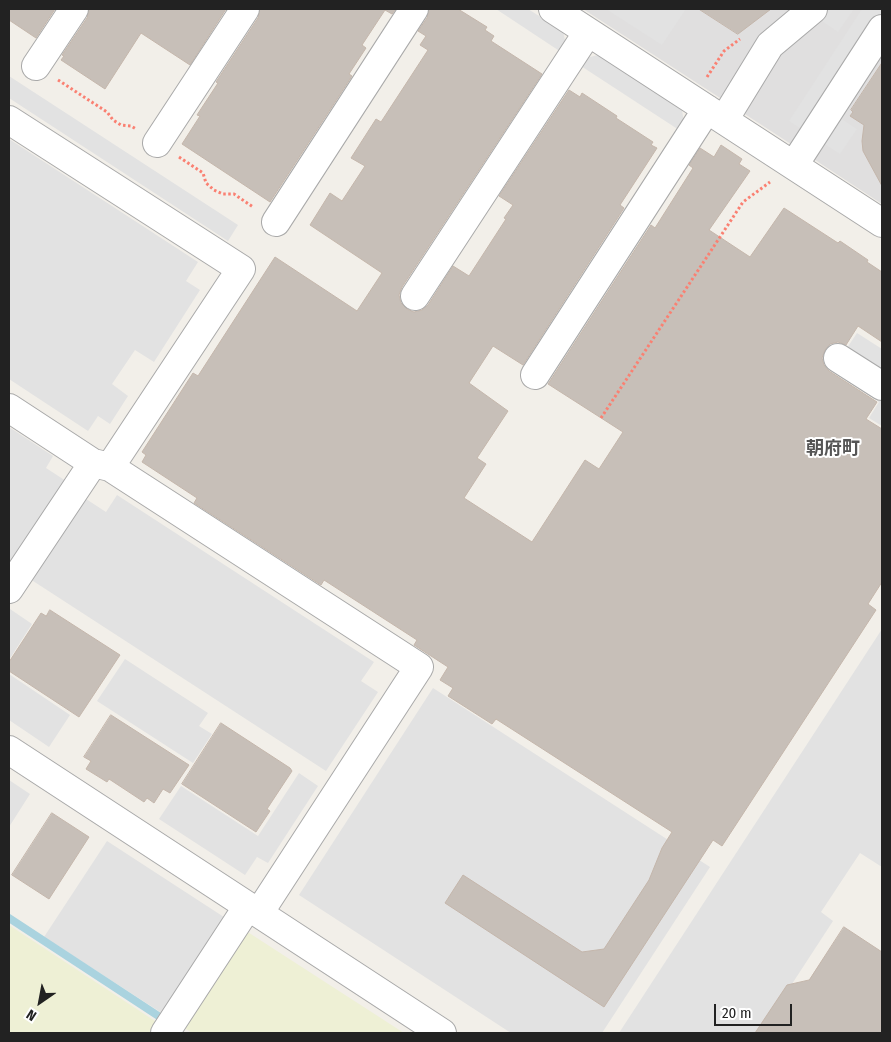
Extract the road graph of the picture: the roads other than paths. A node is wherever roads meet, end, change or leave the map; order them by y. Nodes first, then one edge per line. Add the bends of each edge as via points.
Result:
1 (74, 9) edge
2 (245, 9) edge
3 (414, 9) edge
4 (553, 9) edge
5 (813, 9) edge
6 (882, 29) edge
7 (588, 32) junction
8 (36, 66) dead end
9 (715, 114) junction
10 (9, 120) edge
11 (157, 143) dead end
12 (794, 165) junction
13 (276, 222) dead end
14 (882, 223) edge
15 (416, 296) dead end
16 (838, 358) dead end
17 (534, 375) dead end
18 (882, 386) edge
19 (9, 408) edge
20 (102, 465) junction
21 (9, 589) edge
22 (9, 750) edge
23 (254, 910) junction
24 (165, 1033) edge
25 (442, 1033) edge

1 - 8 street
2 - 11 street
3 - 13 street
4 - 7 street
5 - 9 street via 770,45
6 - 12 street
7 - 9 street
7 - 15 street
9 - 12 street
9 - 17 street
10 - 20 street via 241,269
12 - 14 street
16 - 18 street
19 - 20 street
20 - 21 street
20 - 23 street via 419,667
22 - 23 street
23 - 24 street
23 - 25 street

